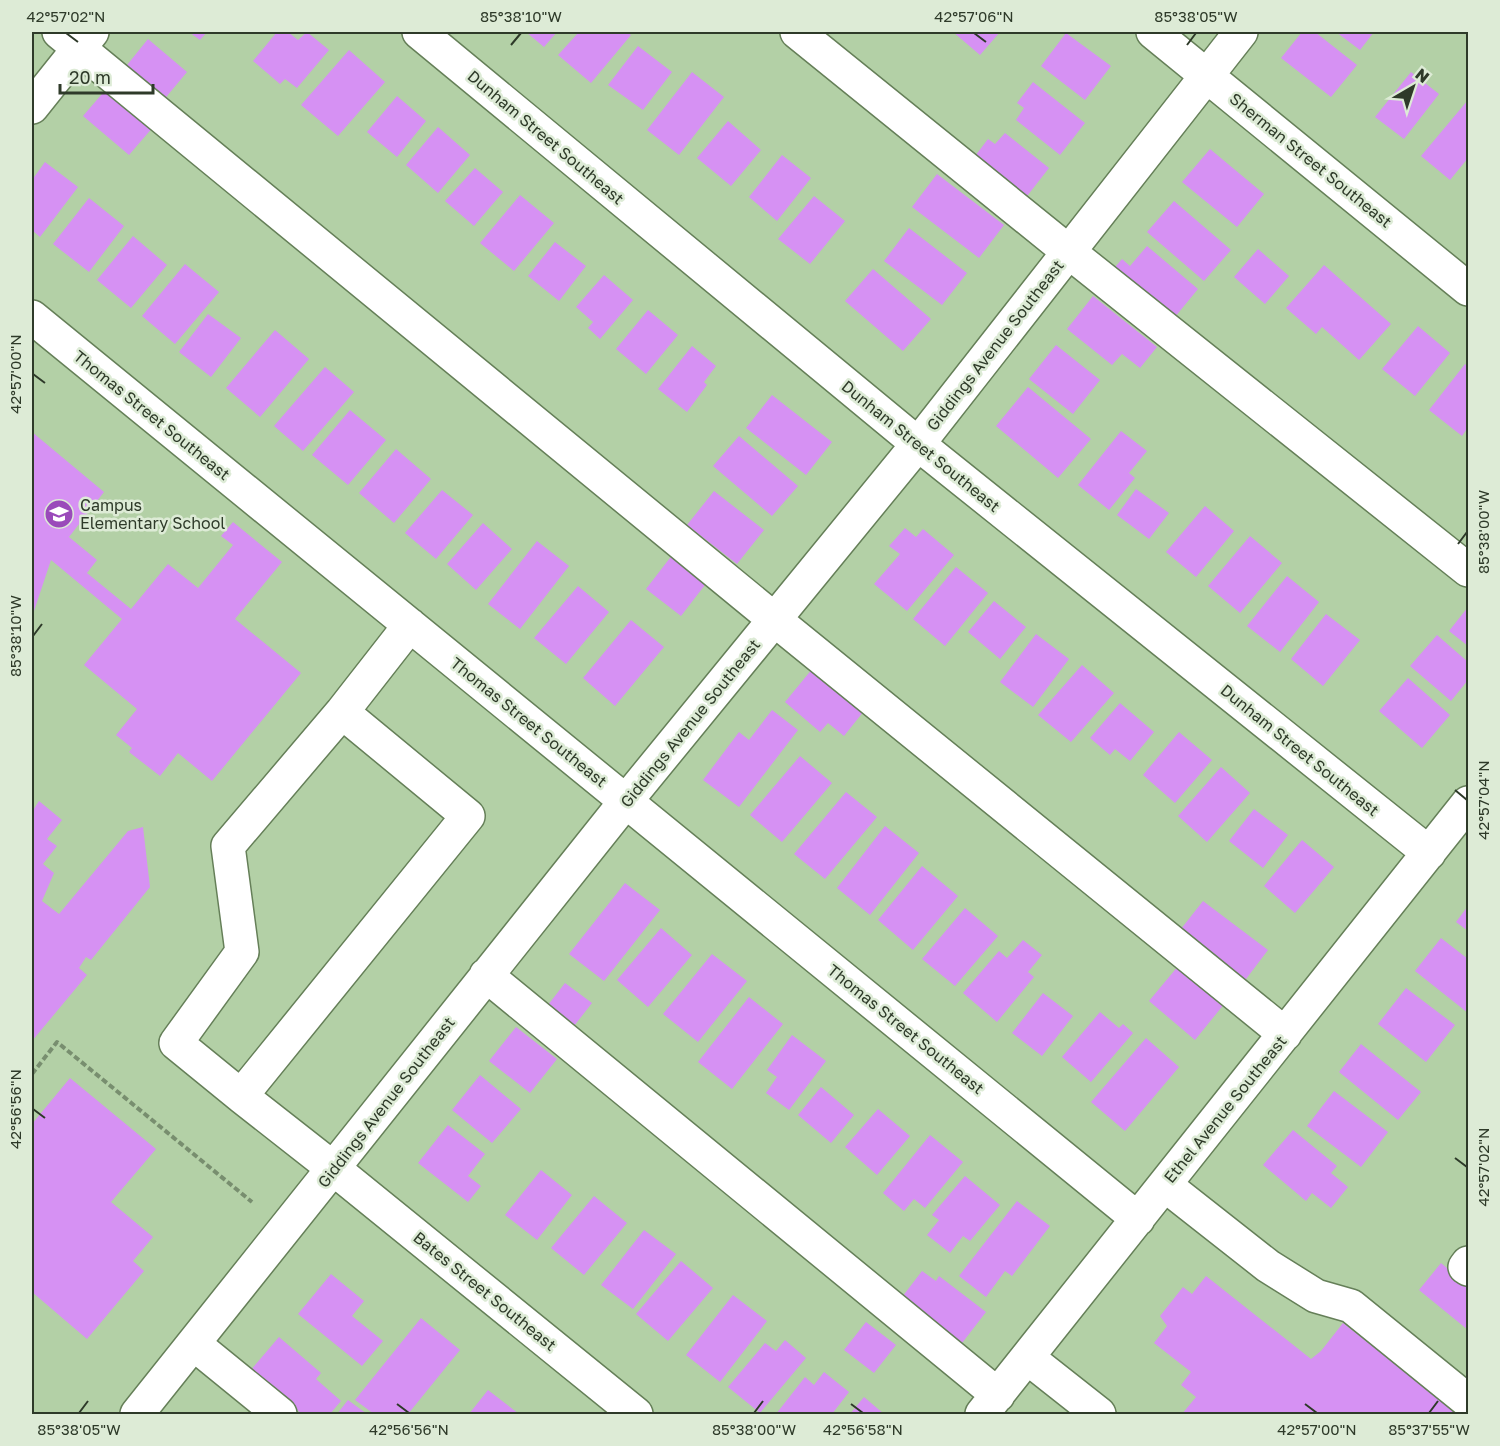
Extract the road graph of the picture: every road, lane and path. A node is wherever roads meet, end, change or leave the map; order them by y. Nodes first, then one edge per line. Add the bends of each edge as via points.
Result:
1 (419, 32) edge
2 (797, 32) edge
3 (1154, 32) edge
4 (1242, 32) edge
5 (76, 37) edge
6 (1207, 75) junction
7 (32, 107) edge
8 (1069, 252) junction
9 (1468, 289) edge
10 (32, 317) edge
11 (918, 444) junction
12 (1468, 570) edge
13 (775, 620) junction
14 (410, 625) junction
15 (342, 712) junction
16 (626, 801) junction
17 (1468, 803) edge
18 (1429, 853) junction
19 (486, 975) junction
20 (1285, 1034) junction
21 (32, 1074) edge
22 (241, 1096) junction
23 (334, 1168) junction
24 (1165, 1185) junction
25 (252, 1202) dead end
26 (1138, 1219) junction
27 (1468, 1263) edge
28 (1468, 1269) edge
29 (194, 1344) junction
30 (1028, 1358) junction
31 (1468, 1401) edge
32 (990, 1405) edge
33 (137, 1414) edge
34 (279, 1414) edge
35 (636, 1414) edge
36 (1099, 1414) edge

1 - 11 street, Dunham Street Southeast
2 - 8 street
3 - 6 street, Sherman Street Southeast
4 - 6 street, Giddings Avenue Southeast
5 - 7 street
5 - 13 street
6 - 8 street, Giddings Avenue Southeast
6 - 9 street, Sherman Street Southeast
8 - 11 street, Giddings Avenue Southeast
8 - 12 street
10 - 14 street, Thomas Street Southeast
11 - 13 street, Giddings Avenue Southeast
11 - 18 street, Dunham Street Southeast
13 - 16 street, Giddings Avenue Southeast
13 - 20 street
14 - 15 street
14 - 16 street, Thomas Street Southeast
15 - 22 street, Bates Street Southeast via 228,846 242,952 176,1043
15 - 22 street via 468,816
16 - 19 street, Giddings Avenue Southeast
16 - 26 street, Thomas Street Southeast
17 - 18 street, Ethel Avenue Southeast
18 - 20 street, Ethel Avenue Southeast
19 - 23 street, Giddings Avenue Southeast
19 - 32 street
20 - 24 street, Ethel Avenue Southeast
21 - 25 path via 57,1042
22 - 23 street, Bates Street Southeast
23 - 29 street, Giddings Avenue Southeast
23 - 35 street, Bates Street Southeast
24 - 26 street, Ethel Avenue Southeast
24 - 31 street via 1268,1266 1316,1296 1351,1306
26 - 30 street, Ethel Avenue Southeast
27 - 28 street
29 - 33 street, Giddings Avenue Southeast
29 - 34 street
30 - 32 street, Ethel Avenue Southeast
30 - 36 street

